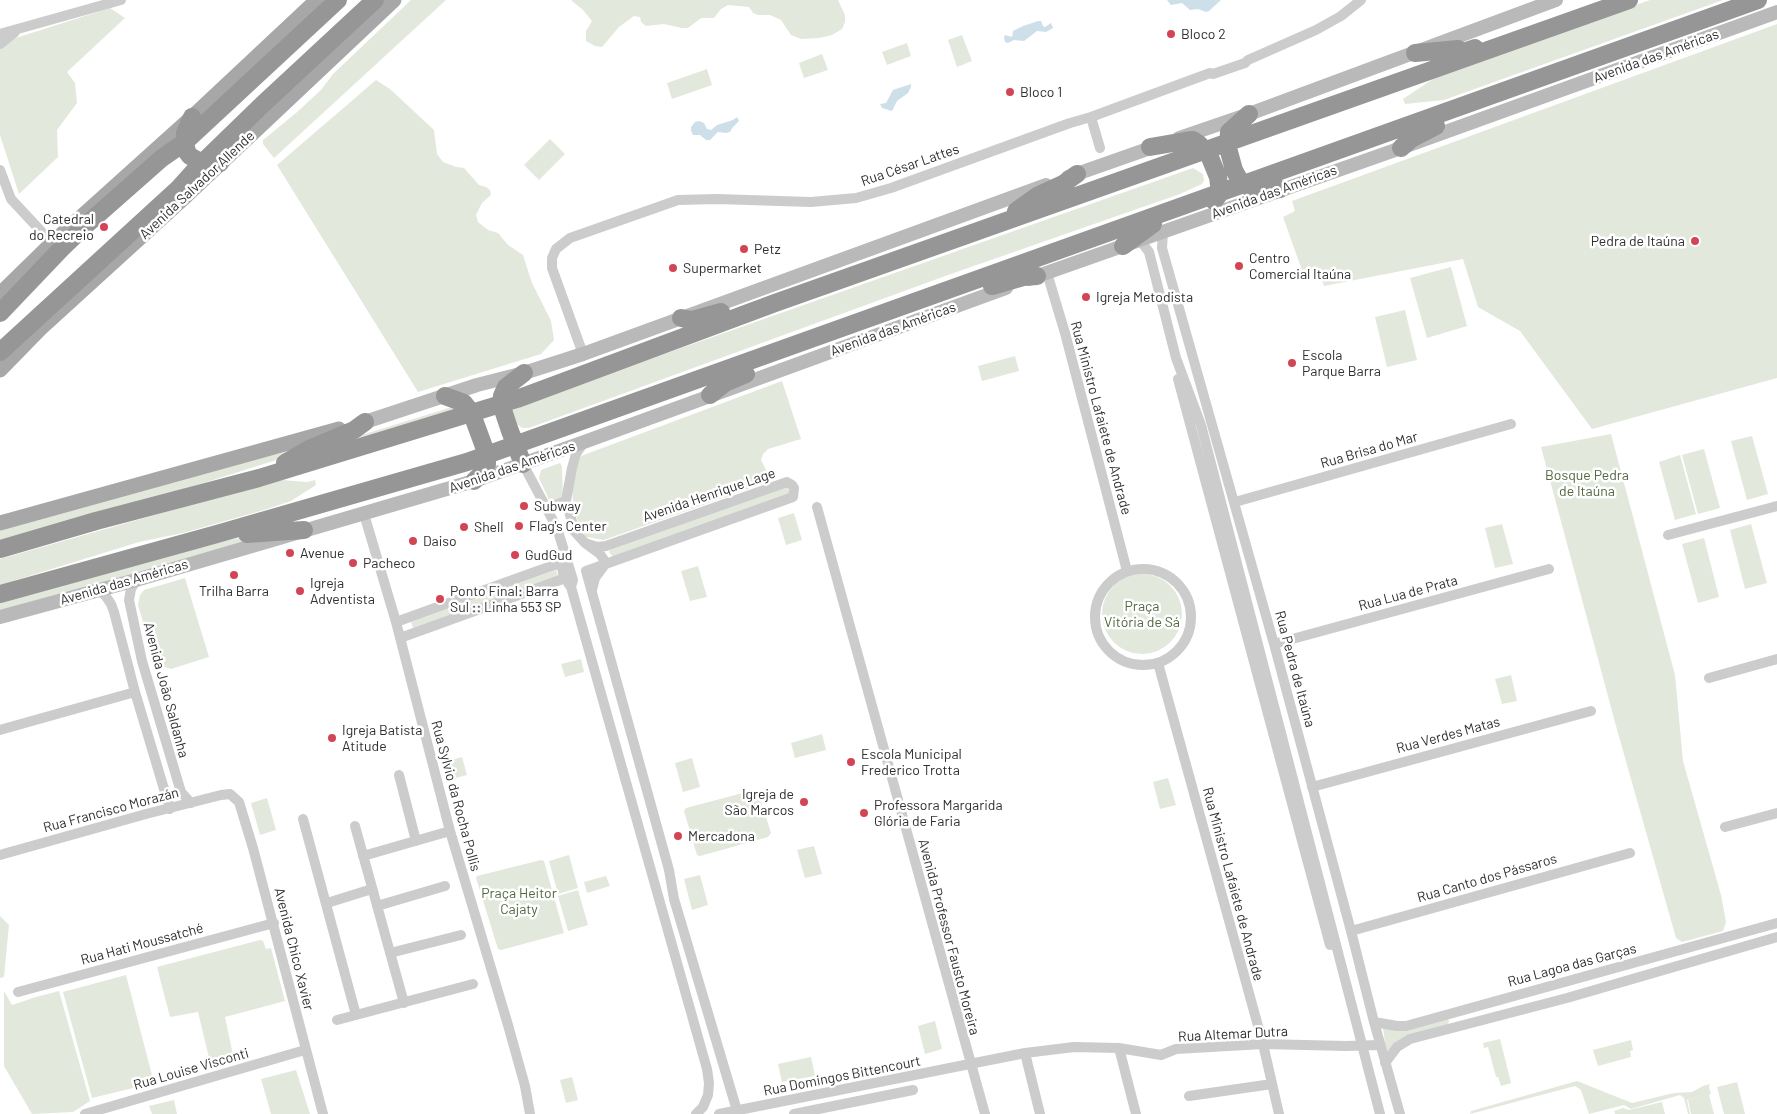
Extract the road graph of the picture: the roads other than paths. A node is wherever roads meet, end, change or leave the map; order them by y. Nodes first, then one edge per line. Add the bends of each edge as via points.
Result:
1 (121, 0) edge
2 (317, 0) edge
3 (338, 0) edge
4 (375, 0) edge
5 (394, 0) edge
6 (1360, 0) edge
7 (1556, 0) edge
8 (1629, 0) edge
9 (1758, 0) edge
10 (1777, 12) edge
11 (24, 27) junction
12 (358, 33) junction
13 (0, 34) edge
14 (1512, 42) junction
15 (0, 44) edge
16 (1415, 53) junction
17 (1515, 88) junction
18 (262, 104) junction
19 (1249, 114) junction
20 (192, 116) junction
21 (1091, 117) junction
22 (185, 142) junction
23 (1228, 142) junction
24 (1150, 147) junction
25 (1100, 148) dead end
26 (1401, 148) junction
27 (1204, 149) junction
28 (202, 163) junction
29 (220, 164) junction
30 (0, 170) edge
31 (1077, 174) junction
32 (1244, 184) junction
33 (1280, 189) junction
34 (1220, 193) junction
35 (991, 226) junction
36 (1163, 232) junction
37 (1140, 240) junction
38 (52, 243) junction
39 (1124, 246) junction
40 (1042, 275) junction
41 (0, 294) edge
42 (775, 302) junction
43 (906, 305) junction
44 (0, 313) edge
45 (681, 318) junction
46 (1186, 332) junction
47 (1170, 335) junction
48 (794, 346) junction
49 (0, 352) edge
50 (1192, 352) junction
51 (583, 354) junction
52 (1176, 358) junction
53 (0, 370) edge
54 (524, 373) junction
55 (710, 395) junction
56 (445, 396) junction
57 (501, 404) junction
58 (471, 413) junction
59 (365, 422) junction
60 (1510, 424) dead end
61 (584, 442) junction
62 (515, 445) junction
63 (487, 455) junction
64 (523, 464) junction
65 (259, 478) junction
66 (474, 481) junction
67 (566, 501) junction
68 (1235, 502) junction
69 (1777, 506) edge
70 (817, 507) dead end
71 (548, 508) junction
72 (364, 514) junction
73 (0, 523) edge
74 (304, 530) junction
75 (216, 534) junction
76 (1668, 535) dead end
77 (584, 543) junction
78 (0, 549) edge
79 (606, 563) junction
80 (1549, 569) dead end
81 (1127, 571) junction
82 (564, 578) junction
83 (136, 580) junction
84 (571, 587) junction
85 (97, 590) junction
86 (592, 591) junction
87 (0, 594) edge
88 (0, 617) edge
89 (396, 622) junction
90 (400, 638) junction
91 (1274, 644) junction
92 (1777, 659) edge
93 (142, 661) junction
94 (1158, 663) junction
95 (128, 665) junction
96 (1709, 678) dead end
97 (135, 692) junction
98 (1591, 710) dead end
99 (0, 730) edge
100 (399, 775) dead end
101 (1312, 787) junction
102 (230, 794) joint
103 (191, 803) junction
104 (170, 809) junction
105 (1777, 813) edge
106 (303, 819) dead end
107 (355, 826) dead end
108 (1725, 827) dead end
109 (450, 831) junction
110 (416, 841) junction
111 (1630, 853) dead end
112 (0, 855) edge
113 (363, 856) junction
114 (445, 886) dead end
115 (372, 890) junction
116 (326, 903) junction
117 (377, 906) junction
118 (274, 923) junction
119 (1777, 923) edge
120 (1352, 931) junction
121 (461, 934) dead end
122 (1777, 937) edge
123 (390, 953) junction
124 (473, 984) dead end
125 (18, 992) dead end
126 (404, 1003) junction
127 (356, 1015) junction
128 (337, 1020) dead end
129 (1374, 1022) junction
130 (1263, 1044) junction
131 (1380, 1045) junction
132 (1359, 1046) junction
133 (1118, 1048) junction
134 (306, 1050) junction
135 (1025, 1053) junction
136 (1385, 1063) junction
137 (970, 1065) junction
138 (1272, 1084) junction
139 (913, 1090) dead end
140 (1189, 1096) dead end
141 (738, 1112) edge
142 (85, 1114) edge
143 (323, 1114) edge
144 (530, 1114) edge
145 (696, 1114) edge
146 (719, 1114) edge
147 (794, 1114) edge
148 (985, 1114) edge
149 (1040, 1114) edge
150 (1136, 1114) edge
151 (1279, 1114) edge
152 (1375, 1114) edge
153 (1380, 1114) edge
154 (1400, 1114) edge

1 - 11 street
2 - 20 main road
3 - 22 highway
4 - 18 highway, Avenida Salvador Allende
5 - 12 main road, Avenida Salvador Allende
6 - 21 street, Rua César Lattes via 1341,16 1316,30 1245,63
7 - 16 main road
8 - 14 highway
9 - 17 highway, Avenida das Américas
10 - 26 main road, Avenida das Américas
11 - 13 street
11 - 15 street
12 - 18 highway via 343,40 274,99
12 - 29 main road, Avenida Salvador Allende
14 - 16 highway via 1492,43 1463,52 1458,49
14 - 23 highway
16 - 19 main road
17 - 26 highway via 1500,98 1419,134
17 - 32 highway, Avenida das Américas
18 - 28 highway, Avenida Salvador Allende
19 - 23 highway via 1232,128
19 - 24 main road
20 - 22 highway
20 - 38 main road
21 - 25 street
21 - 51 street, Rua César Lattes via 856,198 811,202 678,200 570,238 556,250 552,268
22 - 28 highway via 190,156
22 - 44 highway via 162,158 62,248
23 - 27 highway
23 - 32 highway via 1234,170
24 - 27 highway via 1192,140
24 - 31 main road
26 - 33 main road, Avenida das Américas
27 - 34 highway via 1215,167
27 - 35 highway
28 - 29 highway
28 - 49 highway, Avenida Salvador Allende via 178,189
29 - 53 main road, Avenida Salvador Allende via 40,329
30 - 38 street via 11,199
31 - 35 highway
31 - 45 main road
32 - 33 highway via 1257,190
32 - 34 highway, Avenida das Américas
33 - 36 main road, Avenida das Américas
34 - 39 highway via 1215,200 1157,221
34 - 43 highway, Avenida das Américas
35 - 42 highway
36 - 37 main road, Avenida das Américas
36 - 46 street, Rua Pedra de Itaúna via 1162,248
37 - 39 main road, Avenida das Américas
37 - 47 street, Rua Pedra de Itaúna via 1149,252
38 - 41 main road
39 - 40 main road, Avenida das Américas
40 - 43 highway via 1023,277 936,301
40 - 55 main road, Avenida das Américas
40 - 81 street, Rua Ministro Lafaiete de Andrade via 1065,333
42 - 45 highway via 692,320
42 - 57 highway
43 - 48 highway, Avenida das Américas
45 - 51 main road
46 - 47 street
46 - 50 street, Rua Pedra de Itaúna
47 - 52 street, Rua Pedra de Itaúna
47 - 132 street via 1173,361
48 - 55 highway via 725,383
48 - 62 highway, Avenida das Américas
50 - 52 street
50 - 68 street, Rua Pedra de Itaúna
51 - 54 main road
52 - 132 street, Rua Pedra de Itaúna via 1201,425
54 - 56 main road
54 - 57 highway via 506,387
55 - 61 main road, Avenida das Américas
56 - 58 highway via 464,403
56 - 59 main road
57 - 58 highway
57 - 62 highway
58 - 63 highway
58 - 65 highway
59 - 65 highway
59 - 73 main road
60 - 68 street, Rua Brisa do Mar
61 - 64 main road, Avenida das Américas
61 - 67 street via 576,454
62 - 63 highway, Avenida das Américas
62 - 64 highway
63 - 66 highway via 483,472
63 - 75 highway, Avenida das Américas
64 - 66 main road, Avenida das Américas
64 - 71 street
65 - 78 highway
66 - 72 main road, Avenida das Américas
67 - 71 street
67 - 77 street via 575,532
68 - 91 street, Rua Pedra de Itaúna
69 - 76 street
70 - 137 street, Avenida Professor Fausto Moreira
71 - 84 street via 567,558
72 - 74 main road, Avenida das Américas
72 - 89 street, Rua Sylvio da Rocha Pollis
74 - 75 highway via 231,536
74 - 83 main road, Avenida das Américas
75 - 87 highway, Avenida das Américas
77 - 79 street via 600,554
77 - 79 street, Avenida Henrique Lage via 606,546 787,482 794,488 792,497
79 - 86 street
79 - 86 street, Avenida Henrique Lage via 586,571
80 - 91 street, Rua Lua de Prata
81 - 94 street via 1113,579 1102,592 1096,607 1095,624 1100,640 1125,661 1141,665
81 - 94 street via 1142,568 1158,570 1172,577 1190,601 1190,632 1172,656
82 - 84 street
82 - 89 street via 562,568 557,564
82 - 90 street
83 - 85 main road, Avenida das Américas
83 - 93 street, Avenida João Saldanha via 129,600
84 - 145 street via 707,1069 708,1095
85 - 88 main road, Avenida das Américas
85 - 95 street, Avenida João Saldanha via 111,604
86 - 141 street via 669,870 674,899
89 - 90 street, Rua Sylvio da Rocha Pollis
90 - 109 street, Rua Sylvio da Rocha Pollis
91 - 101 street, Rua Pedra de Itaúna
92 - 96 street
93 - 95 street
93 - 103 street, Avenida João Saldanha via 180,792
94 - 130 street, Rua Ministro Lafaiete de Andrade
95 - 97 street, Avenida João Saldanha
97 - 99 street
97 - 104 street, Avenida João Saldanha
98 - 101 street, Rua Verdes Matas
100 - 110 street
101 - 120 street, Rua Pedra de Itaúna
102 - 103 street, Rua Francisco Morazán
102 - 118 street, Avenida Chico Xavier via 239,802
103 - 104 street, Rua Francisco Morazán
104 - 112 street, Rua Francisco Morazán
105 - 108 street
106 - 116 street
107 - 113 street
109 - 110 street
109 - 144 street, Rua Sylvio da Rocha Pollis via 508,1025
110 - 113 street
111 - 120 street, Rua Canto dos Pássaros
113 - 115 street
114 - 117 street
115 - 116 street
115 - 117 street
116 - 127 street
117 - 123 street
118 - 125 street, Rua Hati Moussatché
118 - 134 street, Avenida Chico Xavier
119 - 129 street, Rua Lagoa das Garças via 1406,1026
120 - 129 street, Rua Pedra de Itaúna
121 - 123 street
122 - 136 street via 1567,998 1410,1039 1397,1046
123 - 126 street
124 - 126 street
126 - 127 street
127 - 128 street
129 - 131 street, Rua Pedra de Itaúna
130 - 132 street, Rua Altemar Dutra
130 - 133 street, Rua Altemar Dutra via 1176,1049 1161,1055
130 - 138 street, Rua Ministro Lafaiete de Andrade
131 - 132 street, Rua Altemar Dutra
131 - 136 street, Rua Pedra de Itaúna
132 - 152 street
132 - 153 street, Rua Pedra de Itaúna
133 - 135 street, Rua Altemar Dutra via 1074,1047
133 - 150 street
134 - 142 street, Rua Louise Visconti
134 - 143 street, Avenida Chico Xavier
135 - 137 street, Rua Altemar Dutra
135 - 149 street
136 - 154 street, Rua Pedra de Itaúna
137 - 141 street, Rua Domingos Bittencourt
137 - 148 street, Avenida Professor Fausto Moreira
138 - 140 street
138 - 151 street, Rua Ministro Lafaiete de Andrade
139 - 147 street
141 - 146 street, Rua Domingos Bittencourt

